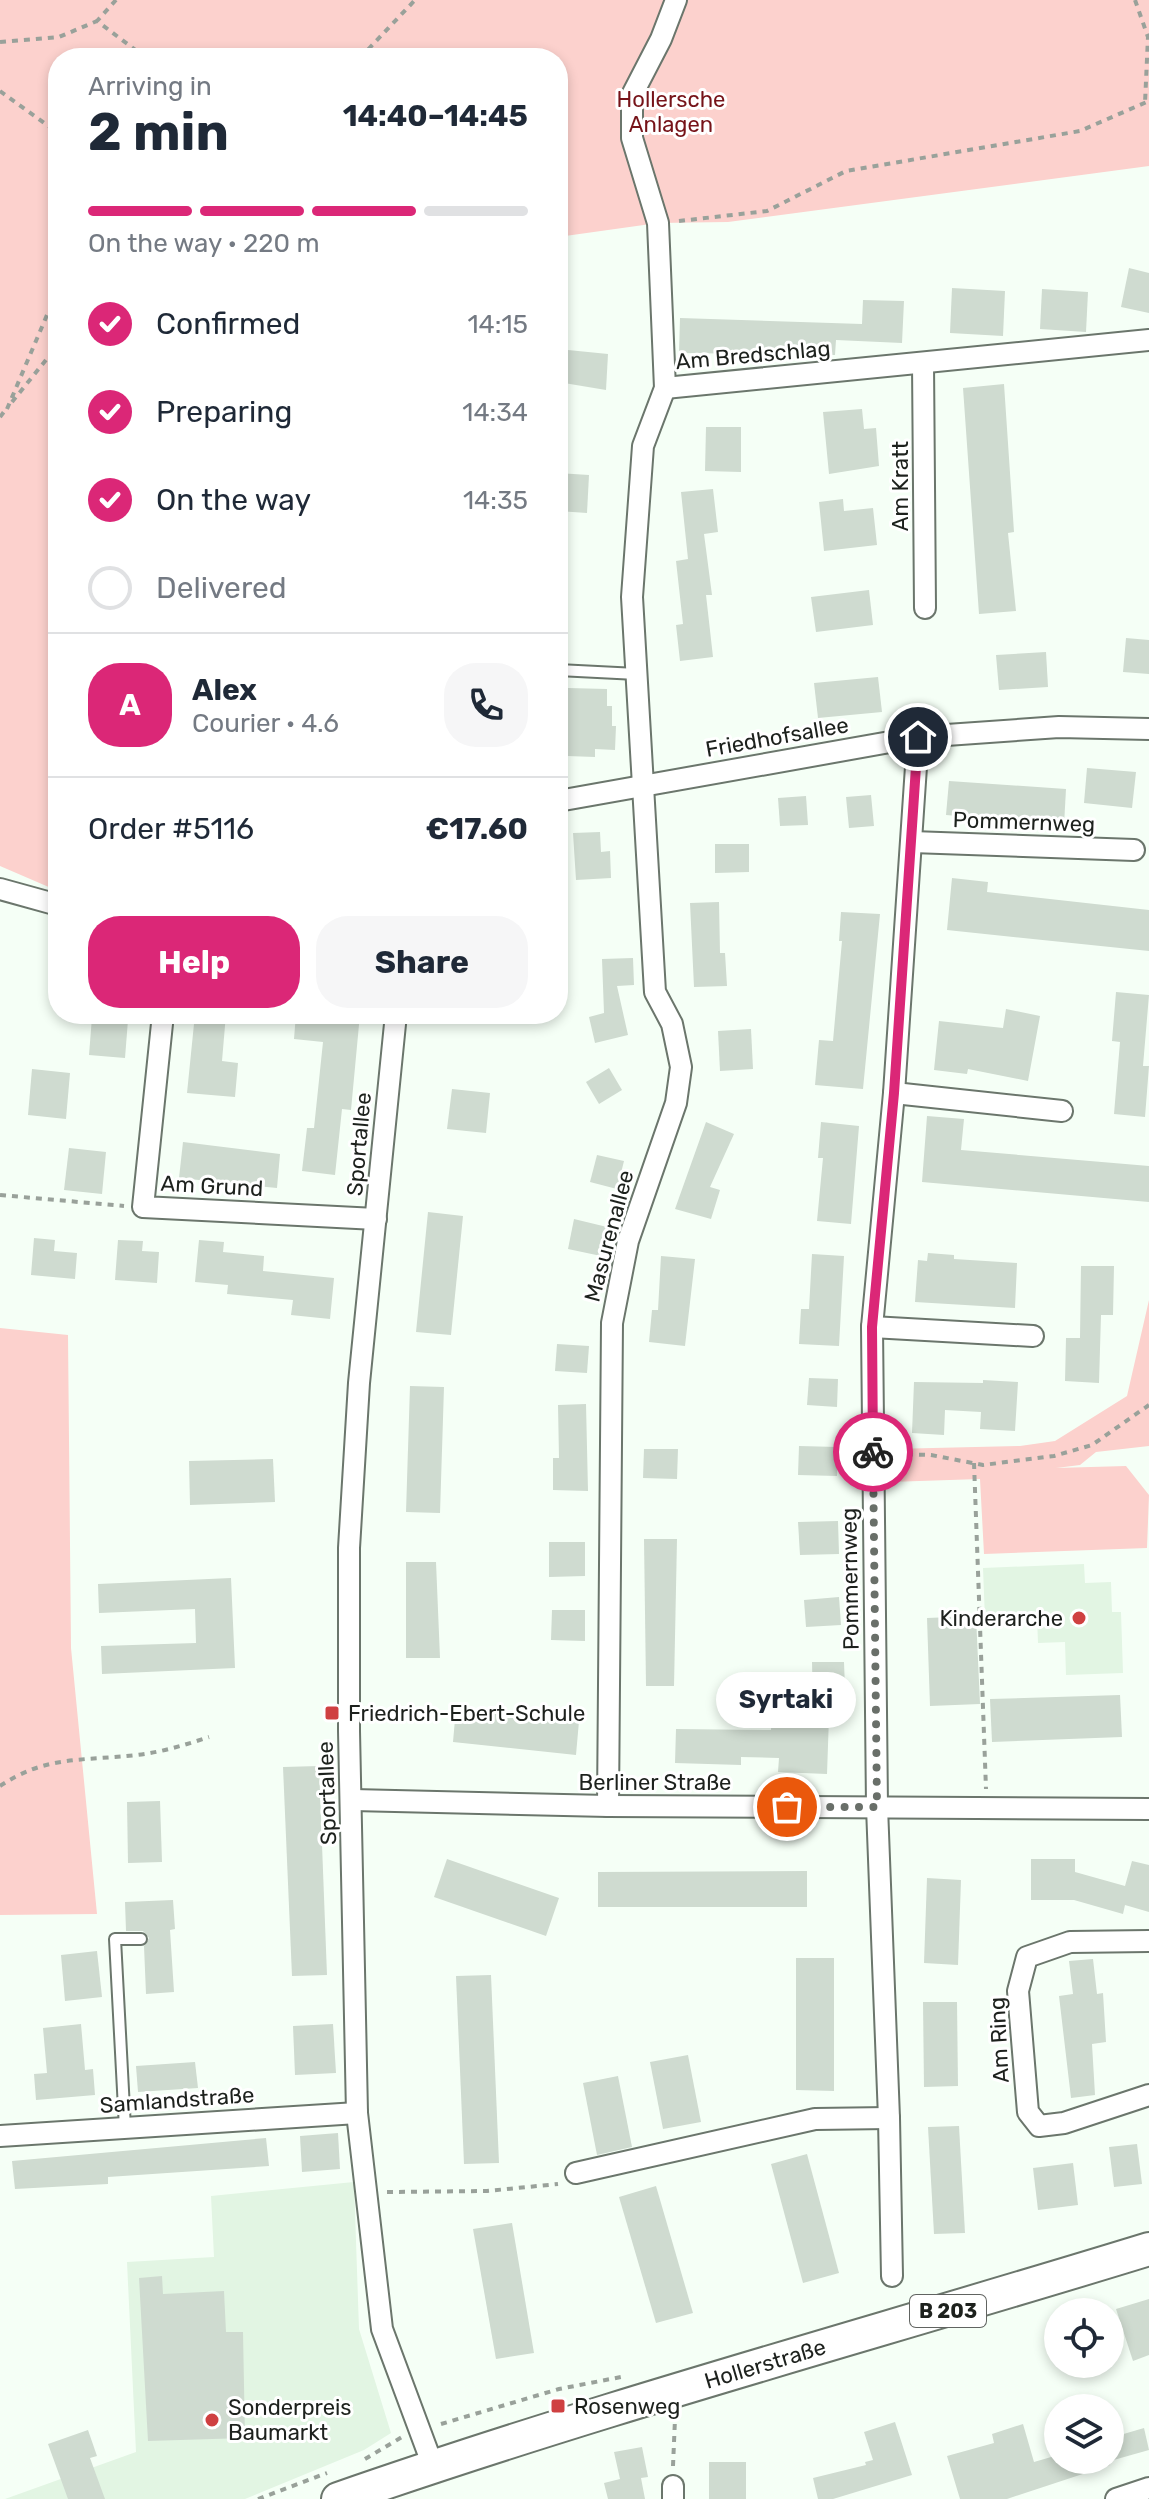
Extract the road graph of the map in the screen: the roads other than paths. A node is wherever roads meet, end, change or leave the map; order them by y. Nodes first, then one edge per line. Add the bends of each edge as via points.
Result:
1 (676, 0) edge
2 (1149, 340) edge
3 (923, 363) junction
4 (665, 388) junction
5 (925, 608) dead end
6 (568, 671) edge
7 (637, 674) junction
8 (1149, 729) edge
9 (918, 737) junction
10 (642, 784) junction
11 (568, 799) edge
12 (912, 842) junction
13 (1134, 850) dead end
14 (0, 889) edge
15 (48, 902) edge
16 (162, 1024) edge
17 (395, 1024) edge
18 (894, 1093) junction
19 (1062, 1111) dead end
20 (376, 1219) junction
21 (872, 1327) junction
22 (1033, 1336) dead end
23 (353, 1800) junction
24 (608, 1806) junction
25 (877, 1807) junction
26 (1149, 1809) edge
27 (141, 1939) dead end
28 (1149, 1941) edge
29 (1149, 2095) edge
30 (357, 2113) junction
31 (889, 2118) junction
32 (125, 2128) junction
33 (0, 2136) edge
34 (576, 2173) road end
35 (1149, 2249) edge
36 (892, 2276) dead end
37 (433, 2466) junction
38 (1149, 2488) edge
39 (338, 2499) edge
40 (1116, 2499) edge

1 - 4 street via 632,95 632,138 658,223
2 - 3 street, Am Bredschlag
3 - 4 street, Am Bredschlag
3 - 5 street, Am Kratt
4 - 7 street, Am Bredschlag via 643,446 632,597
6 - 7 lane
7 - 10 street, Am Bredschlag
8 - 9 street, Friedhofsallee via 1059,727
9 - 10 street, Friedhofsallee
9 - 12 street, Pommernweg
10 - 11 street, Friedhofsallee
10 - 24 street, Masurenallee via 655,992 672,1024 681,1067 676,1103 628,1241 612,1323
12 - 13 street, Pommernweg
12 - 18 street, Pommernweg
14 - 15 street
16 - 20 street, Am Grund via 143,1207
17 - 20 street, Sportallee
18 - 19 street
18 - 21 street, Pommernweg
20 - 23 street, Sportallee via 349,1548
21 - 22 street
21 - 25 street, Pommernweg
23 - 24 street, Berliner Straße
23 - 30 street, Sportallee
24 - 25 street, Berliner Straße
25 - 26 street, Berliner Straße
25 - 31 street, Pommernweg
27 - 32 lane via 115,1939
28 - 29 street, Am Ring via 1070,1942 1027,1957 1018,1991 1028,2112 1039,2126
30 - 32 street, Samlandstraße
30 - 37 street, Sportallee via 382,2329
31 - 34 street via 815,2119
31 - 36 street, Pommernweg
32 - 33 street, Samlandstraße
35 - 37 main road, Hollerstraße / B 203
37 - 39 main road, Hollerstraße / B 203
38 - 40 street

